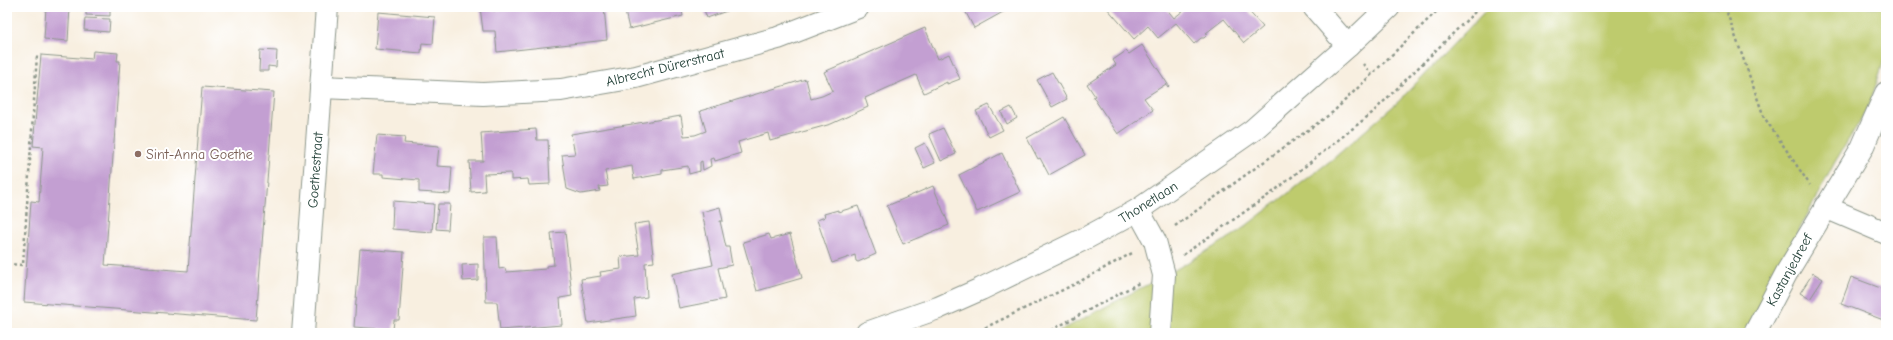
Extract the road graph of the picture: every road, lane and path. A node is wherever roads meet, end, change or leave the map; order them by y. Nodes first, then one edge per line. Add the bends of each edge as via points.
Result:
1 (328, 7) edge
2 (858, 7) edge
3 (1314, 7) edge
4 (1389, 7) edge
5 (1480, 7) edge
6 (1725, 7) edge
7 (1348, 46) junction
8 (37, 55) dead end
9 (321, 86) junction
10 (1886, 93) edge
11 (1825, 207) junction
12 (1138, 210) junction
13 (1886, 233) edge
14 (7, 264) edge
15 (1163, 268) junction
16 (303, 333) edge
17 (867, 333) edge
18 (1046, 333) edge
19 (1160, 333) edge
20 (1755, 333) edge

1 - 9 street, Goethestraat
2 - 9 street, Albrecht Dürerstraat via 778,38 636,77 562,90 483,94
3 - 7 street
4 - 7 street, Thonetlaan
5 - 15 path via 1372,113 1273,192
6 - 11 path via 1764,117
7 - 12 street, Thonetlaan via 1253,130
8 - 14 path via 23,265
9 - 16 street, Goethestraat
10 - 11 street, Kastanjedreef via 1862,148
11 - 13 street
11 - 20 street, Kastanjedreef
12 - 15 street via 1155,241
12 - 17 street, Thonetlaan via 981,289 938,308
15 - 18 path via 1125,292
15 - 19 street

